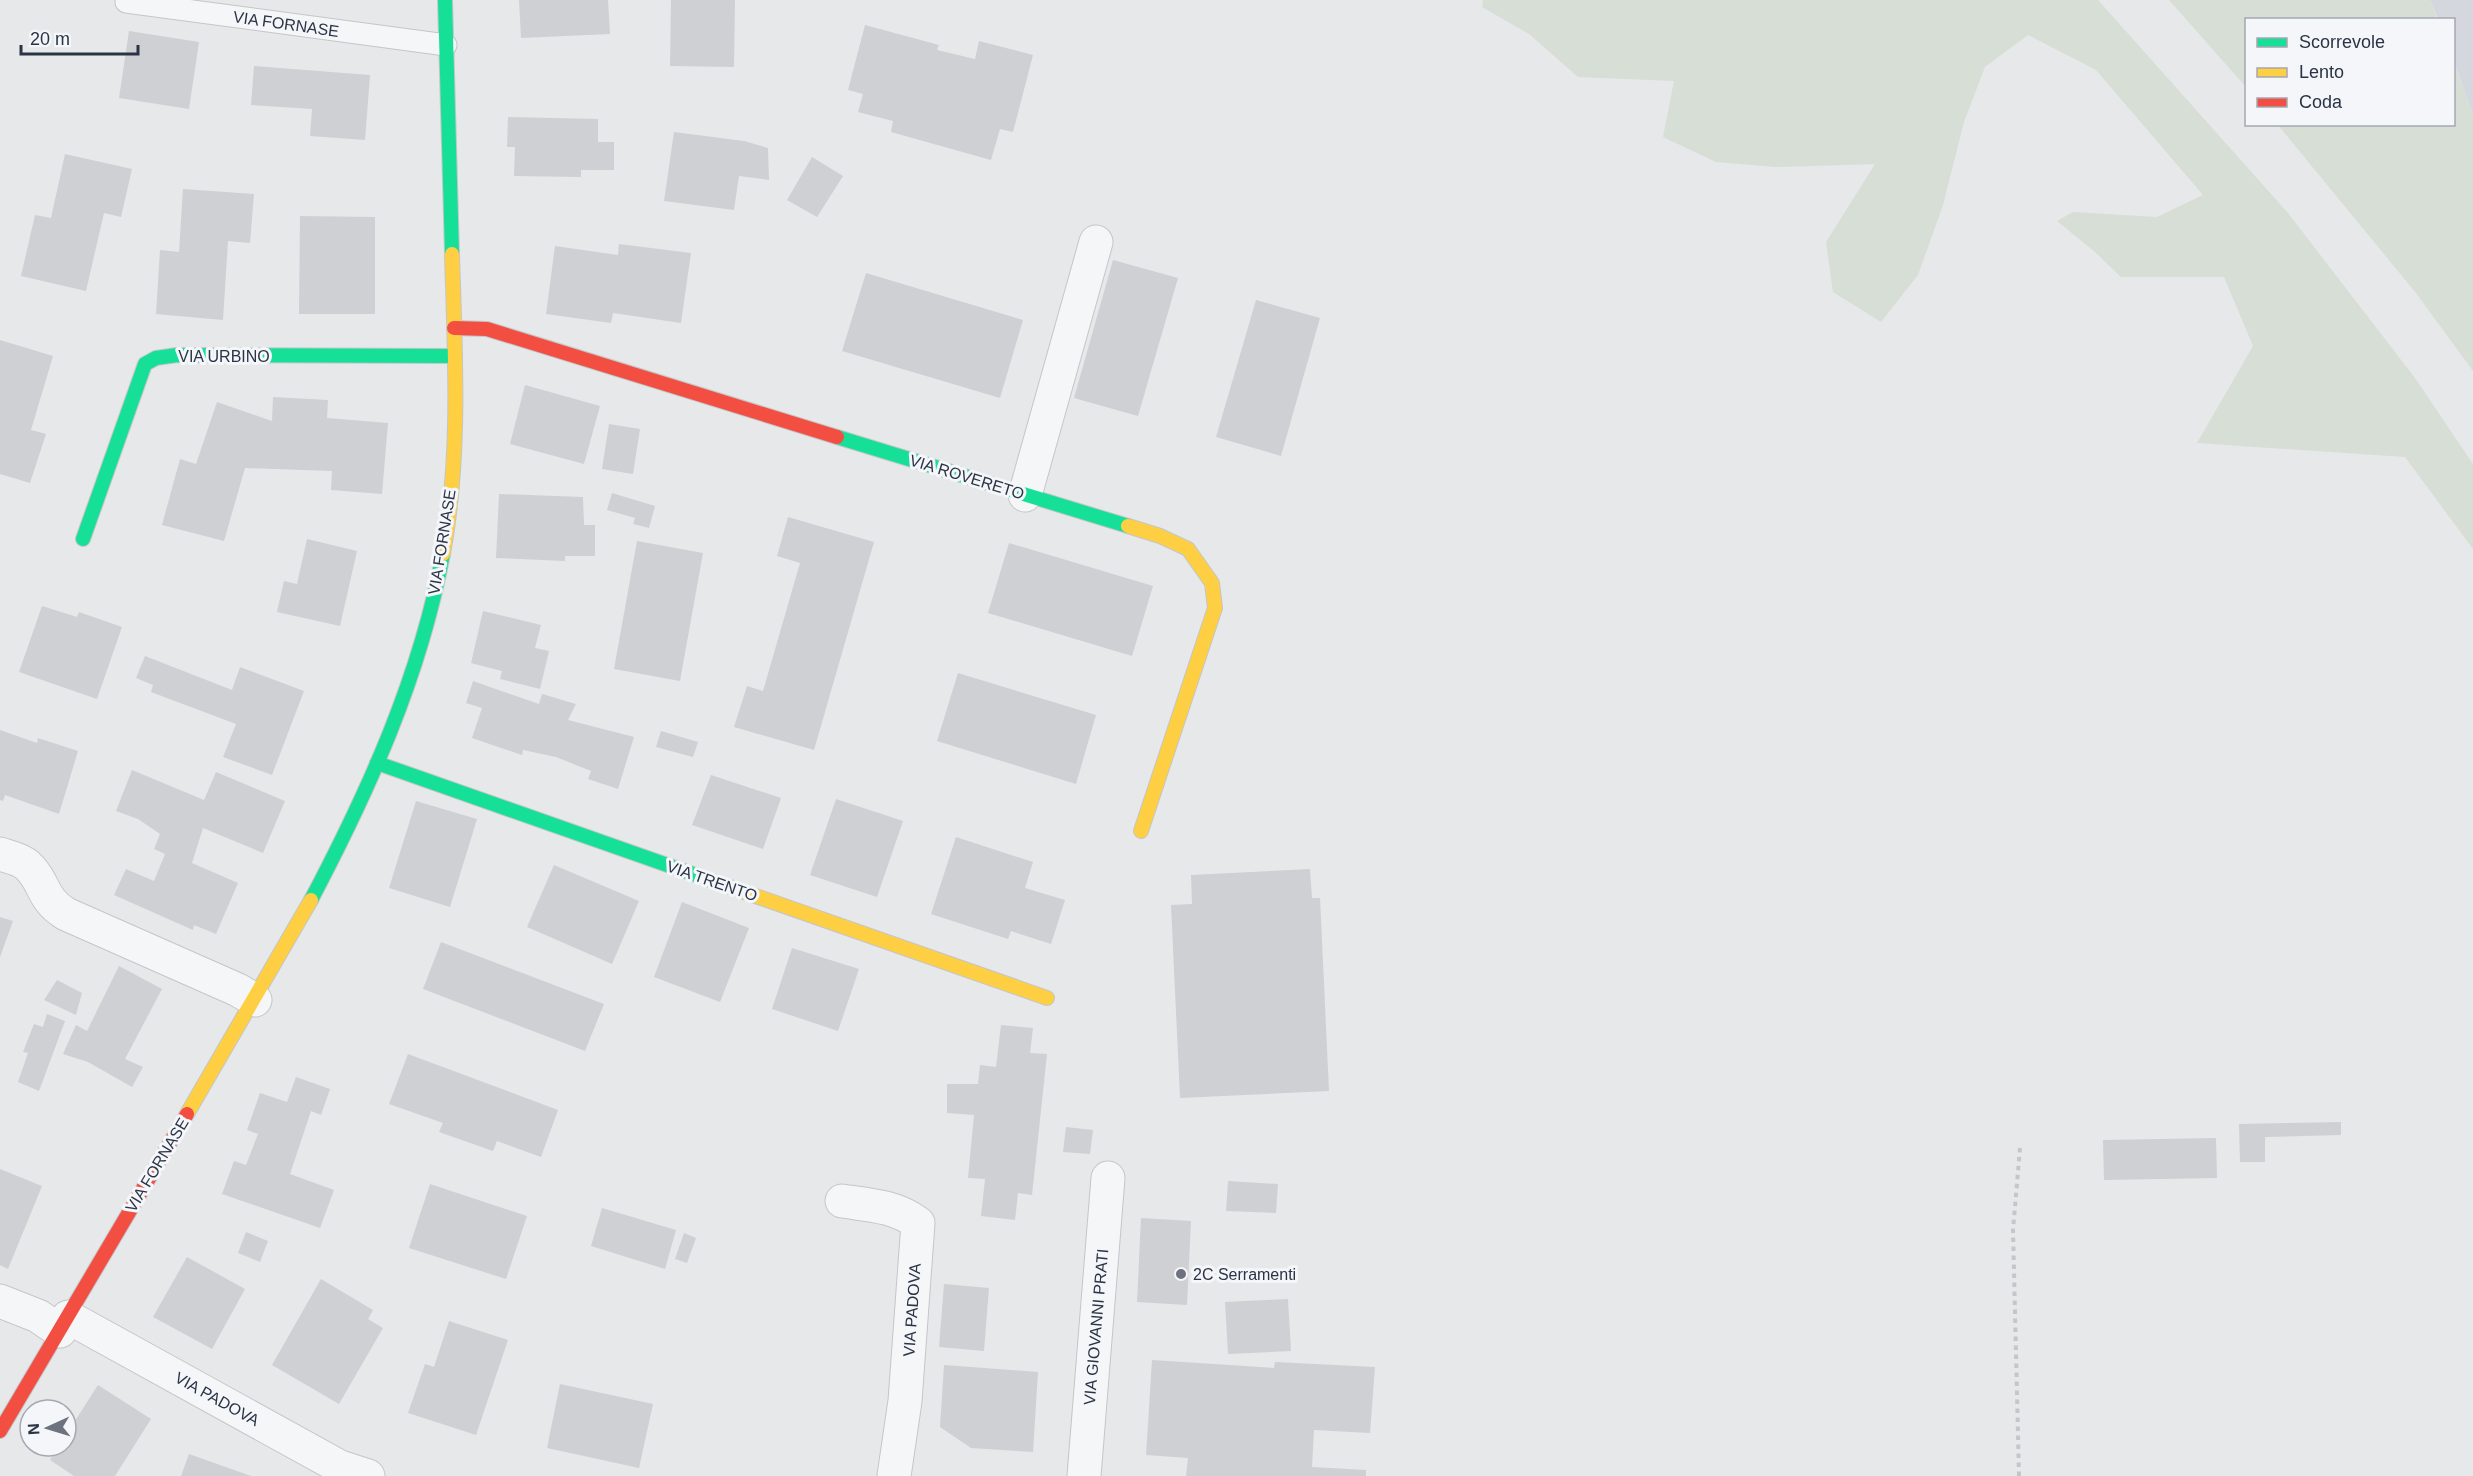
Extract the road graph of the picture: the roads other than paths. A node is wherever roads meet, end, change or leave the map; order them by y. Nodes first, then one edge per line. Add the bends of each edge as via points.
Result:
1 (445, 0) edge
2 (126, 2) dead end
3 (446, 45) junction
4 (1096, 242) dead end
5 (454, 328) junction
6 (455, 356) junction
7 (1025, 495) junction
8 (84, 539) dead end
9 (377, 763) junction
10 (1141, 831) dead end
11 (0, 854) edge
12 (1047, 998) dead end
13 (255, 1000) junction
14 (1108, 1178) dead end
15 (842, 1201) dead end
16 (0, 1301) edge
17 (64, 1324) junction
18 (0, 1431) edge
19 (368, 1476) edge
20 (894, 1476) edge
21 (1084, 1476) edge

1 - 3 street, VIA FORNASE
2 - 3 lane, VIA FORNASE
3 - 5 street, VIA FORNASE
4 - 7 street
5 - 6 street, VIA FORNASE
5 - 7 street, VIA ROVERETO via 487,329
6 - 8 street, VIA URBINO via 156,358 145,364
6 - 9 street, VIA FORNASE via 450,512 438,581 400,709
7 - 10 street, VIA ROVERETO via 1160,536 1188,549 1212,583 1215,608
9 - 12 street, VIA TRENTO
9 - 13 street, VIA FORNASE via 318,889
11 - 13 street via 24,863 49,901 66,914
13 - 17 street, VIA FORNASE
14 - 21 street, VIA GIOVANNI PRATI
15 - 20 street, VIA PADOVA via 891,1208 918,1223 905,1401
16 - 17 street
17 - 18 street, VIA FORNASE
17 - 19 street, VIA PADOVA via 340,1467

